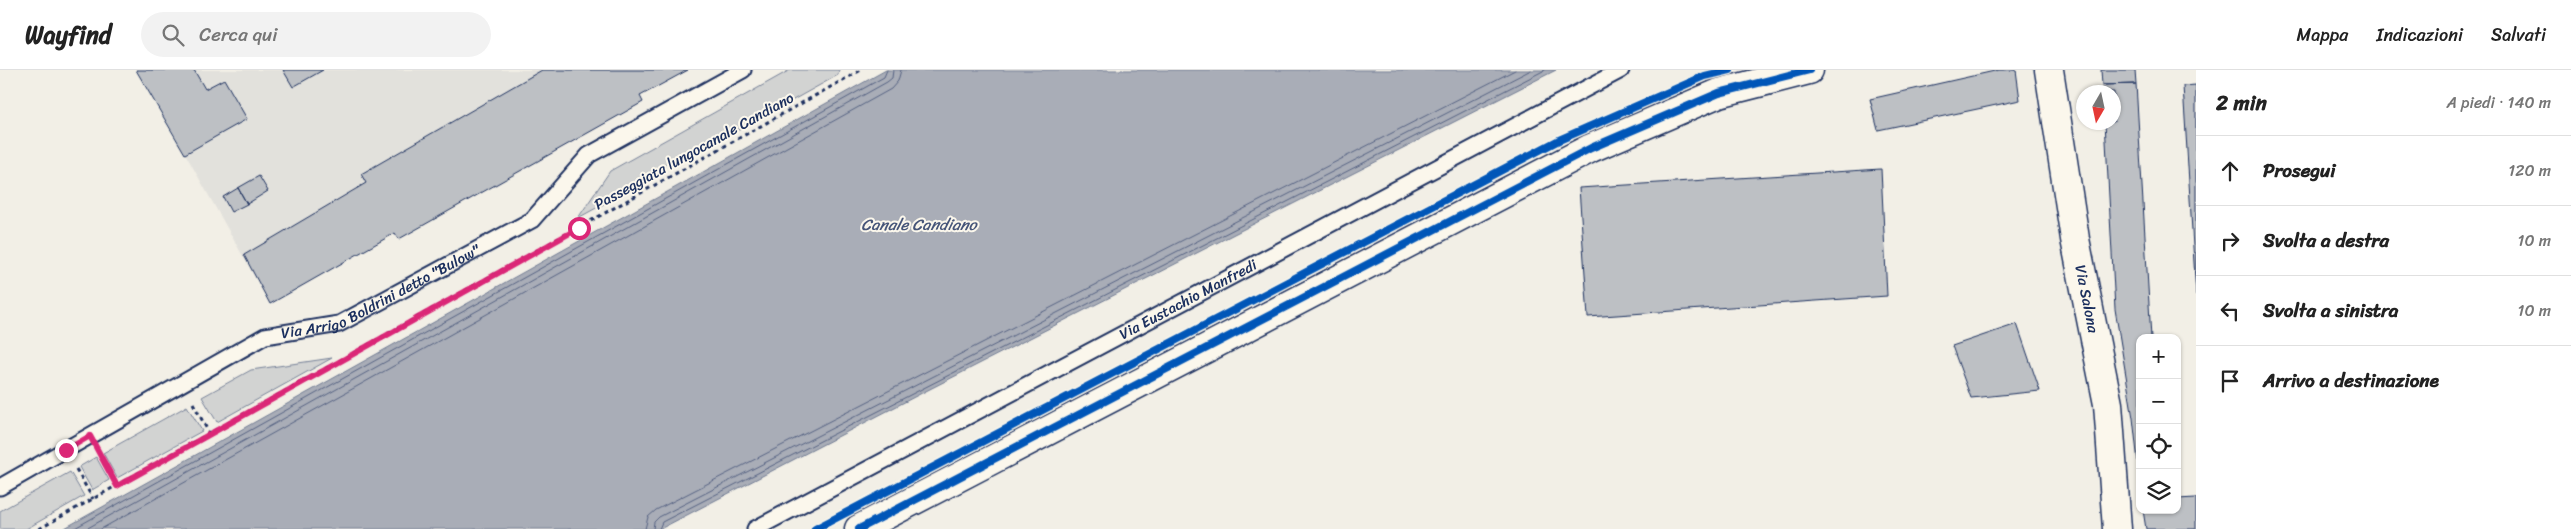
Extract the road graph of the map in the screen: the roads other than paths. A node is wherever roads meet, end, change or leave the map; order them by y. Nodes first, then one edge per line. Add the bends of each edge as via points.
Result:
1 (743, 70) edge
2 (1621, 70) edge
3 (1810, 70) edge
4 (2049, 70) edge
5 (0, 487) edge
6 (755, 529) edge
7 (859, 529) edge
8 (2117, 529) edge

1 - 5 lane, Via Arrigo Boldrini detto "Bulow" via 589,155 532,220 339,324 266,336
2 - 6 lane, Via Eustachio Manfredi
3 - 7 street via 1719,93 1591,148
4 - 8 street, Via Salona via 2075,239 2108,404

